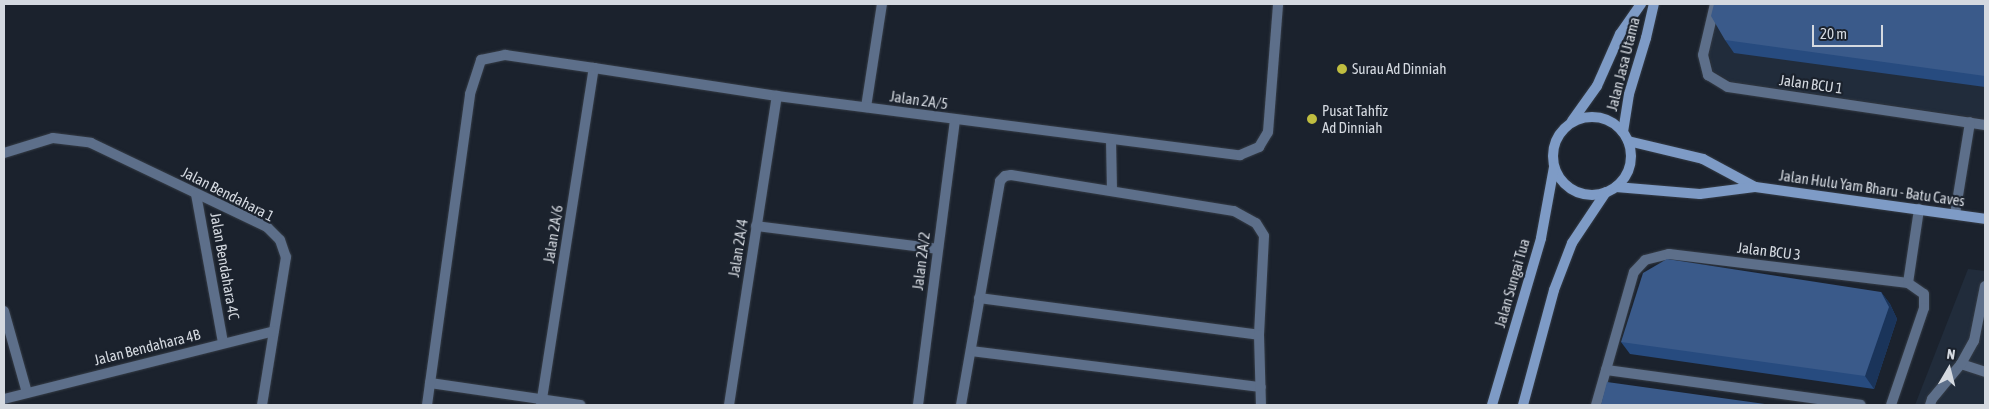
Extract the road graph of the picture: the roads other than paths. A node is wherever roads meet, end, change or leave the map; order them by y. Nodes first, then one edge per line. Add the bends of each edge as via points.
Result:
1 (882, 4) edge
2 (1278, 4) edge
3 (1641, 4) edge
4 (1654, 4) edge
5 (1715, 4) edge
6 (594, 68) junction
7 (777, 96) junction
8 (866, 107) junction
9 (955, 120) junction
10 (1572, 122) junction
11 (1970, 122) junction
12 (1985, 125) edge
13 (1623, 132) junction
14 (1111, 139) junction
15 (1628, 141) junction
16 (4, 153) edge
17 (1554, 167) junction
18 (1616, 187) junction
19 (1755, 187) junction
20 (1112, 191) junction
21 (1606, 192) junction
22 (196, 194) junction
23 (1919, 210) junction
24 (1955, 214) junction
25 (1985, 219) edge
26 (756, 226) junction
27 (938, 249) junction
28 (1908, 283) junction
29 (1985, 286) edge
30 (979, 298) junction
31 (4, 311) edge
32 (274, 332) junction
33 (1259, 335) junction
34 (223, 343) junction
35 (971, 351) junction
36 (1961, 364) junction
37 (1606, 370) junction
38 (1985, 372) edge
39 (430, 383) junction
40 (1261, 387) junction
41 (27, 393) junction
42 (4, 399) edge
43 (542, 403) edge
44 (262, 405) edge
45 (427, 405) edge
46 (580, 405) edge
47 (729, 405) edge
48 (918, 405) edge
49 (960, 405) edge
50 (1262, 405) edge
51 (1492, 405) edge
52 (1523, 405) edge
53 (1596, 405) edge
54 (1861, 405) edge
55 (1891, 405) edge
56 (1930, 405) edge

1 - 8 street
2 - 14 street, Jalan 2A/5 via 1268,132 1259,147 1240,155
3 - 10 main road, Jalan Jasa Utama via 1620,34 1597,86
4 - 13 main road, Jalan Jasa Utama via 1629,94
5 - 11 street, Jalan BCU 1 via 1703,55 1708,74 1728,86
6 - 7 street, Jalan 2A/5
6 - 39 street, Jalan 2A/5 via 505,55 481,60 470,94
6 - 43 street, Jalan 2A/6
7 - 8 street, Jalan 2A/5
7 - 26 street, Jalan 2A/4
8 - 9 street, Jalan 2A/5
9 - 14 street, Jalan 2A/5
9 - 27 street, Jalan 2A/2
10 - 13 main road via 1593,117 1604,119
10 - 17 main road via 1555,142 1552,154
11 - 12 street, Jalan BCU 1
11 - 24 street
13 - 15 main road
14 - 20 street
15 - 18 main road via 1630,166
15 - 19 main road, Jalan Hulu Yam Bharu - Batu Caves via 1704,158
16 - 22 street, Jalan Bendahara 1 via 53,138 91,142
17 - 21 main road via 1569,188 1593,195
17 - 51 main road, Jalan Sungai Tua via 1541,238
18 - 19 main road, Jalan Hulu Yam Bharu - Batu Caves via 1700,194
18 - 21 main road
19 - 23 main road, Jalan Hulu Yam Bharu - Batu Caves
20 - 30 street via 1005,176 1000,181
20 - 33 street via 1234,211 1256,223 1264,236
21 - 52 main road via 1569,251 1554,290
22 - 32 street, Jalan Bendahara 1 via 267,227 280,240 286,257
22 - 34 street, Jalan Bendahara 4C
23 - 24 main road, Jalan Hulu Yam Bharu - Batu Caves
23 - 28 street
24 - 25 main road, Jalan Hulu Yam Bharu - Batu Caves
26 - 27 street
26 - 47 street, Jalan 2A/4
27 - 48 street, Jalan 2A/2
28 - 37 street, Jalan BCU 3 via 1669,254 1645,260 1634,272
28 - 55 street via 1924,294 1924,308
29 - 36 street via 1974,341
30 - 33 street
30 - 35 street
31 - 41 street
32 - 34 street, Jalan Bendahara 4B
32 - 44 street, Jalan Bendahara 1
33 - 40 street
34 - 41 street, Jalan Bendahara 4B
35 - 40 street
35 - 49 street
36 - 38 street
36 - 56 street
37 - 53 street, Jalan BCU 3
37 - 54 street
39 - 43 street
39 - 45 street
40 - 50 street
41 - 42 street, Jalan Bendahara 4B
43 - 46 street

